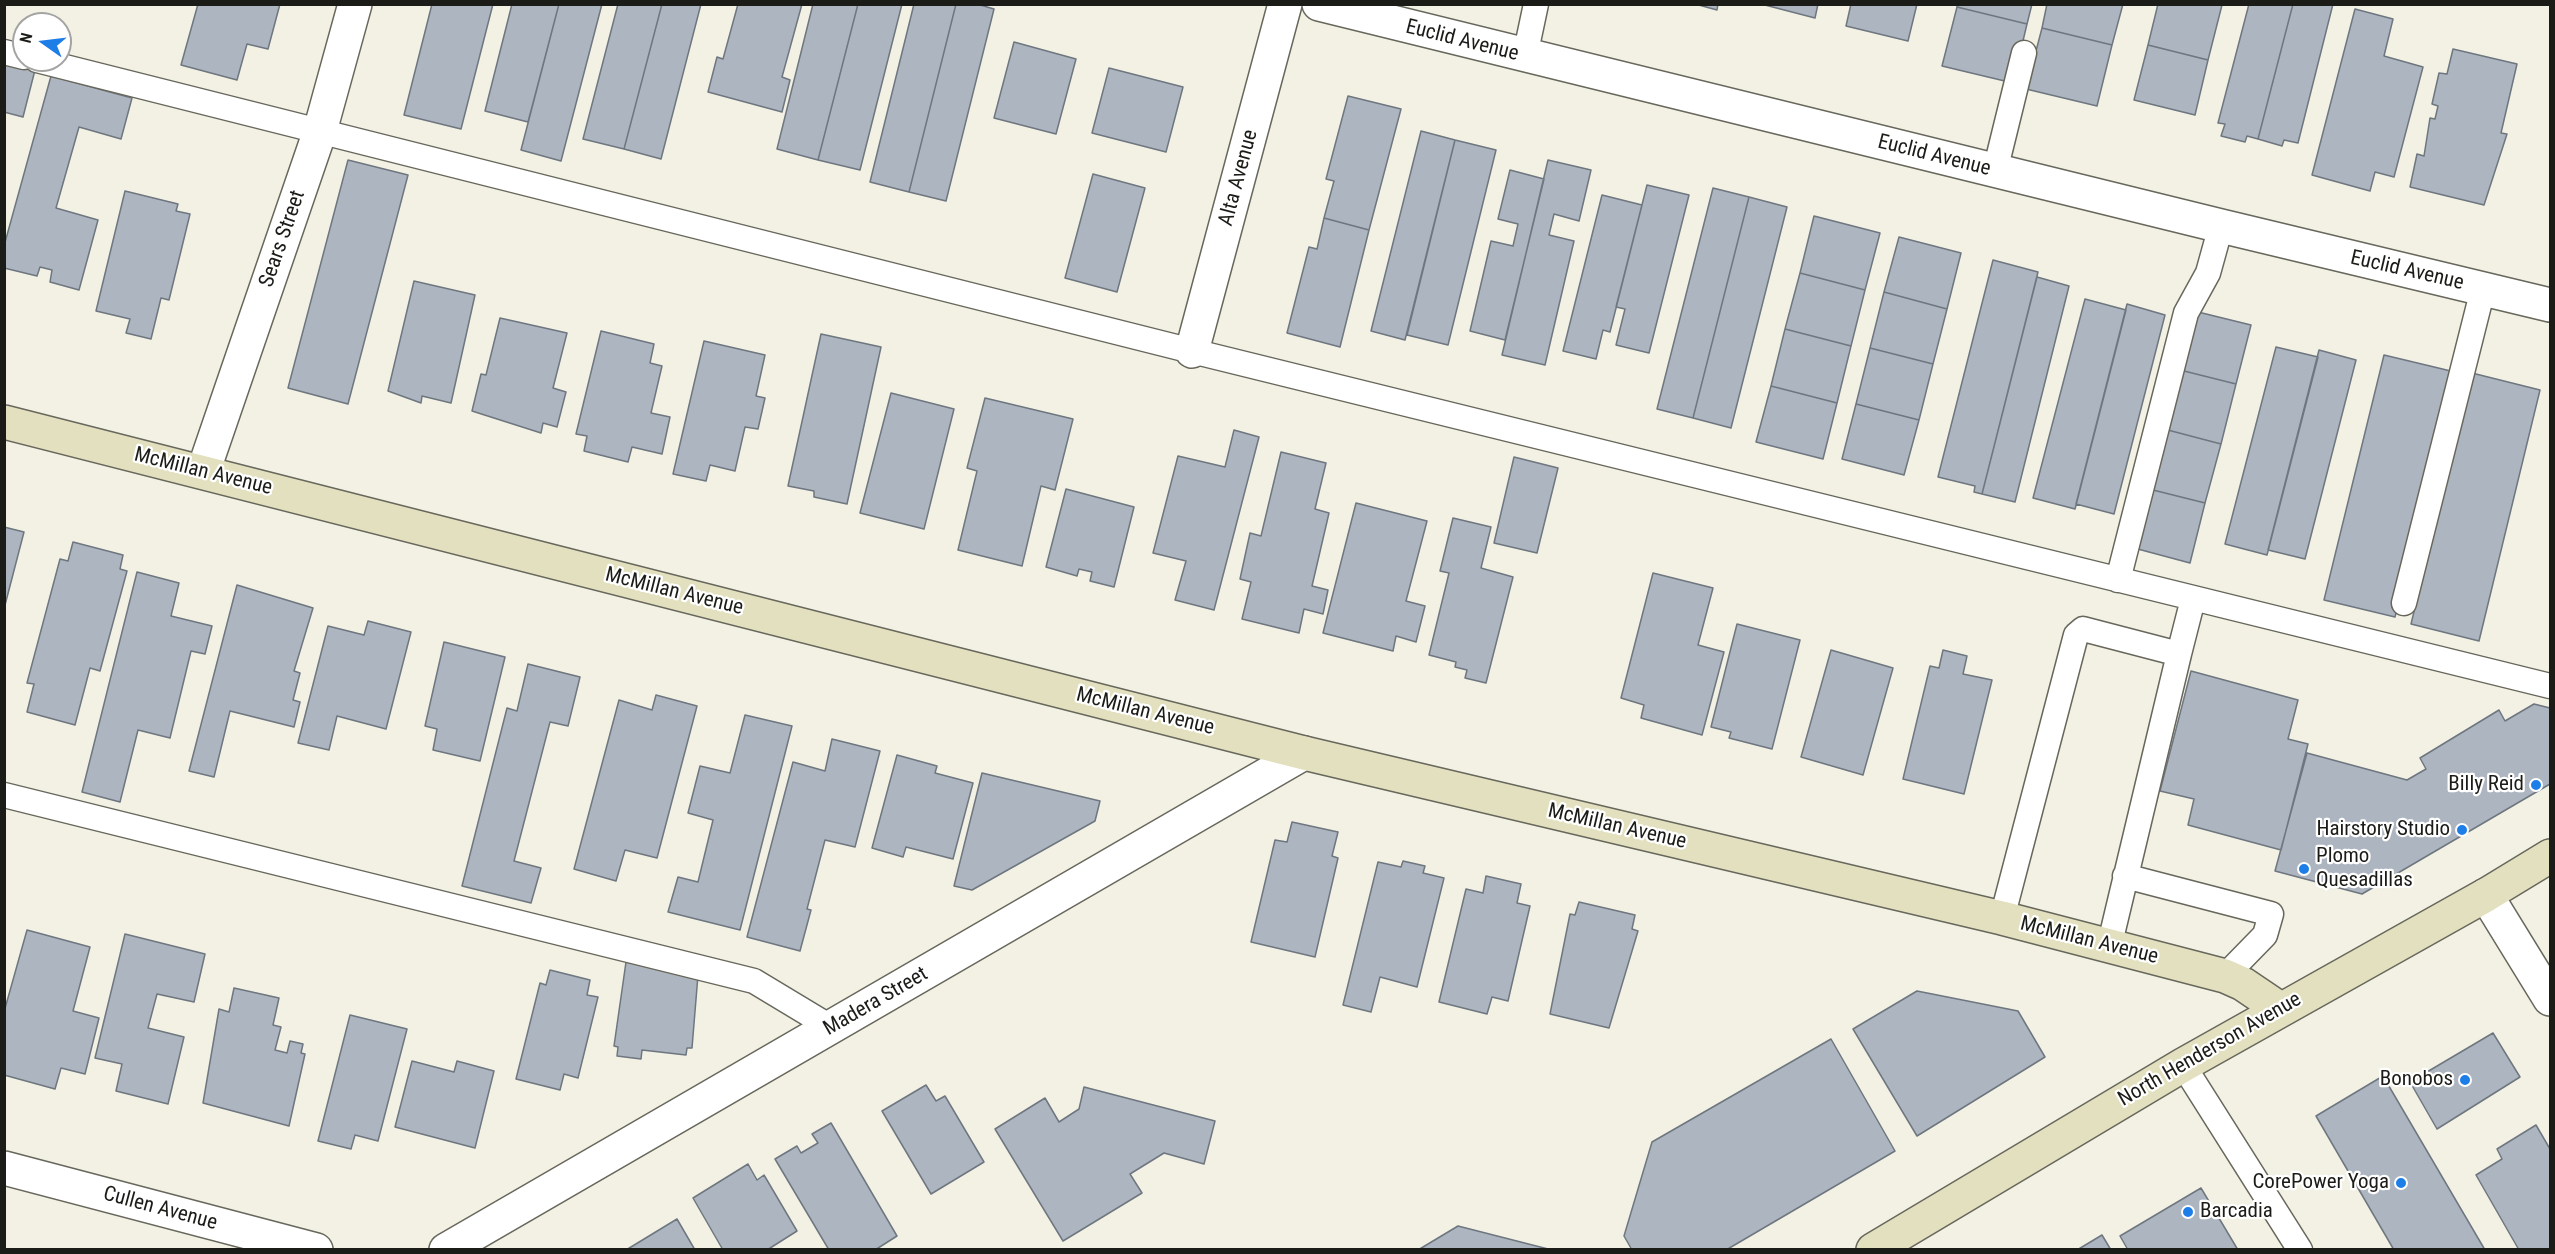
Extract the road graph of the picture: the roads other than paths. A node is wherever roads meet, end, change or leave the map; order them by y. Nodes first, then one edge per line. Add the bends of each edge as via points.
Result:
1 (355, 4) edge
2 (1285, 4) edge
3 (1319, 4) edge
4 (1536, 4) edge
5 (2024, 53) dead end
6 (1525, 56) junction
7 (72, 69) edge
8 (320, 131) junction
9 (1995, 171) junction
10 (2221, 226) junction
11 (2483, 289) junction
12 (2550, 304) edge
13 (1192, 351) junction
14 (4, 422) edge
15 (203, 472) junction
16 (2118, 580) junction
17 (2193, 599) junction
18 (2404, 603) dead end
19 (2179, 654) junction
20 (2550, 686) edge
21 (1304, 753) junction
22 (4, 795) edge
23 (2550, 856) edge
24 (2125, 876) junction
25 (2486, 895) junction
26 (2002, 918) junction
27 (2109, 947) junction
28 (2226, 976) junction
29 (2550, 999) edge
30 (2280, 1009) junction
31 (832, 1028) junction
32 (2184, 1065) junction
33 (4, 1168) edge
34 (316, 1250) edge
35 (446, 1250) edge
36 (1873, 1250) edge
37 (2300, 1250) edge

1 - 8 street, Sears Street
2 - 13 street, Alta Avenue
3 - 6 street, Euclid Avenue
4 - 6 lane
5 - 9 lane
6 - 9 street, Euclid Avenue
7 - 8 lane
8 - 13 lane
8 - 15 street, Sears Street
9 - 10 street, Euclid Avenue
10 - 11 street, Euclid Avenue
10 - 16 lane via 2208,273 2186,313
11 - 12 street, Euclid Avenue
11 - 18 lane
13 - 16 lane
14 - 15 street, McMillan Avenue
15 - 21 street, McMillan Avenue
16 - 17 lane
17 - 19 lane
17 - 20 lane
19 - 24 lane
19 - 26 lane via 2083,629 2076,635
21 - 26 street, McMillan Avenue
21 - 31 street, Madera Street
22 - 31 lane via 754,981
23 - 25 street, North Henderson Avenue
24 - 27 lane
24 - 28 lane via 2271,914 2265,935
25 - 29 street
25 - 30 street, North Henderson Avenue
26 - 27 street, McMillan Avenue
27 - 28 street, McMillan Avenue
28 - 30 street, McMillan Avenue
30 - 32 street, North Henderson Avenue
31 - 35 street, Madera Street
32 - 36 street, North Henderson Avenue
32 - 37 lane
33 - 34 street, Cullen Avenue

